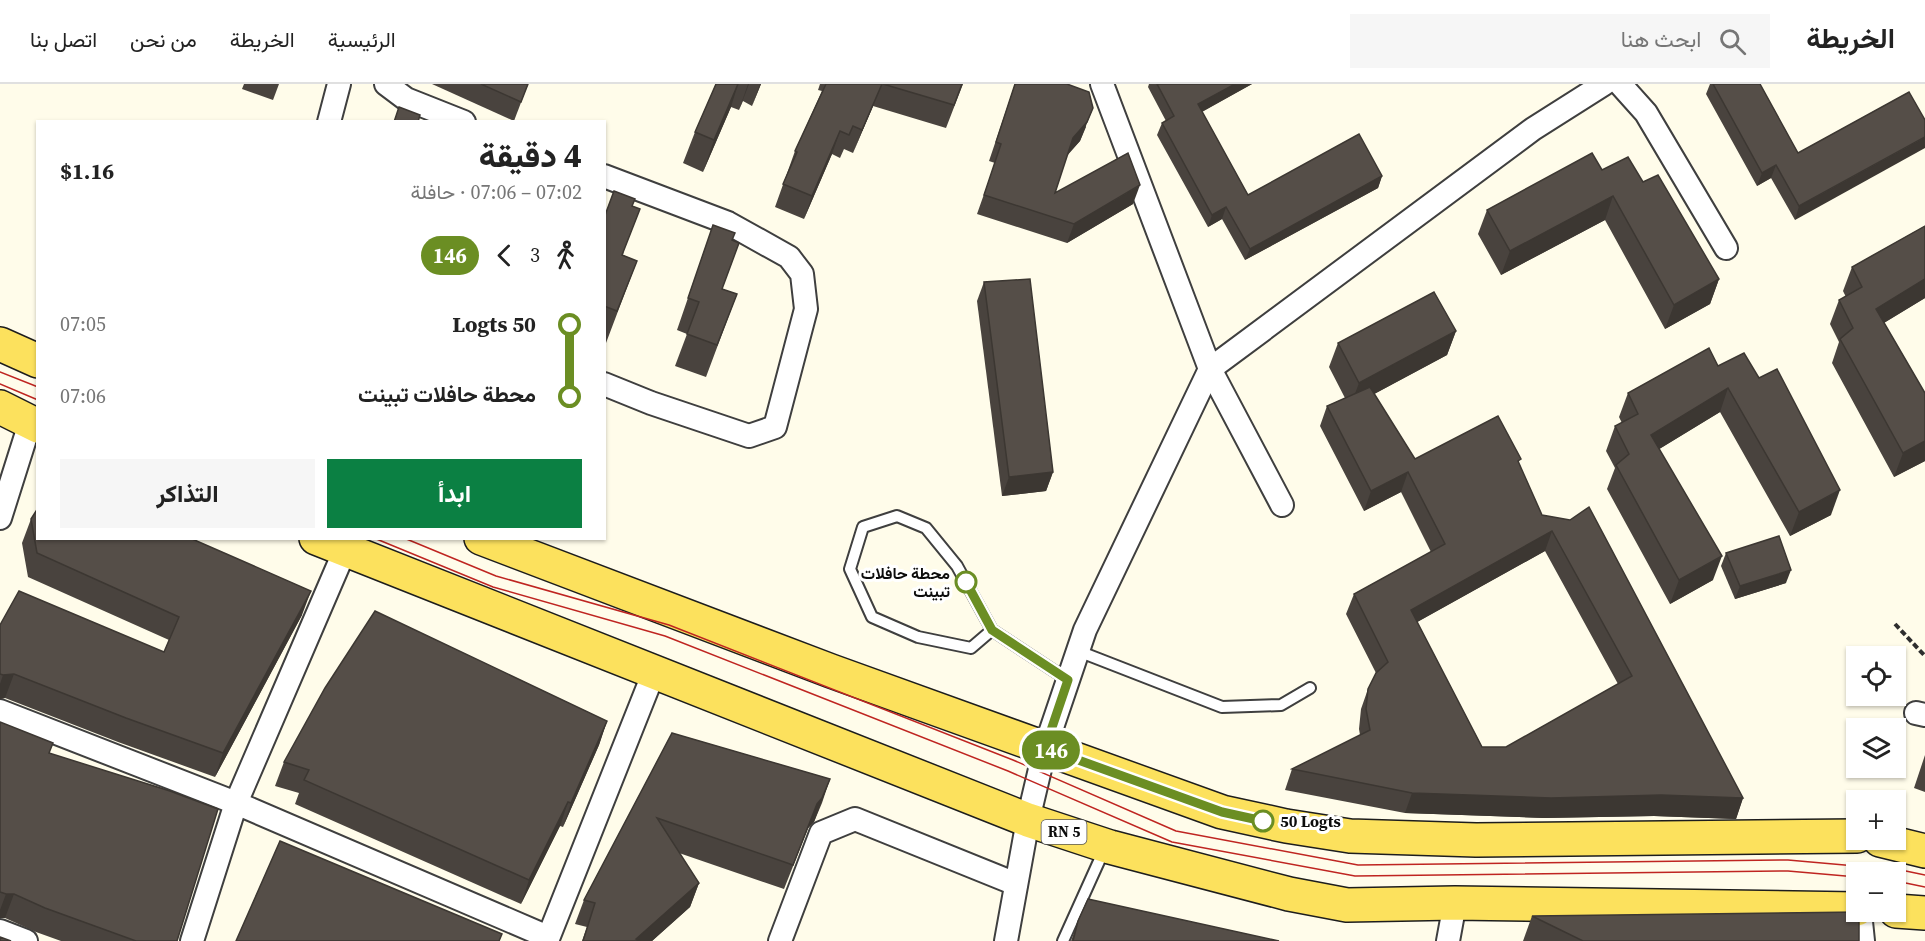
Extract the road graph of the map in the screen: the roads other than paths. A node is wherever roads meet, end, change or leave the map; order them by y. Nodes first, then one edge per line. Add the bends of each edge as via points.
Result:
1 (339, 84) edge
2 (386, 84) edge
3 (1102, 84) edge
4 (1604, 84) edge
5 (1620, 84) edge
6 (329, 120) edge
7 (459, 120) edge
8 (606, 177) edge
9 (1726, 248) dead end
10 (0, 344) edge
11 (36, 360) edge
12 (1210, 369) junction
13 (606, 385) edge
14 (0, 407) edge
15 (34, 424) edge
16 (1282, 505) dead end
17 (0, 518) edge
18 (486, 540) edge
19 (331, 544) edge
20 (992, 630) junction
21 (1078, 651) junction
22 (654, 672) junction
23 (1068, 680) junction
24 (1310, 687) dead end
25 (0, 711) edge
26 (1045, 748) junction
27 (236, 803) junction
28 (1028, 820) junction
29 (1846, 836) edge
30 (1906, 846) edge
31 (1110, 848) junction
32 (1925, 851) edge
33 (1016, 884) junction
34 (1455, 903) junction
35 (1846, 910) edge
36 (1906, 912) edge
37 (1925, 913) edge
38 (1860, 922) edge
39 (0, 931) edge
40 (547, 939) edge
41 (26, 941) edge
42 (192, 941) edge
43 (780, 941) edge
44 (1006, 941) edge
45 (1063, 941) edge
46 (1448, 941) edge
47 (1863, 941) edge

1 - 6 street
2 - 7 street via 405,99
3 - 12 street
4 - 12 street via 1533,129
5 - 9 street via 1646,113
8 - 13 street via 728,223 789,257 802,274 806,309 775,427 749,436
10 - 11 main road
12 - 16 street
12 - 21 street
14 - 15 main road
15 - 17 street
18 - 26 main road
19 - 22 main road, RN 5
19 - 27 street
20 - 20 lane via 957,566 926,528 897,516 863,527 850,569 872,616 918,637 970,648
20 - 23 lane
21 - 23 street
21 - 24 lane via 1222,707 1281,705
22 - 28 main road, RN 5
22 - 40 street
23 - 26 street
25 - 27 street
26 - 28 street
26 - 29 main road via 1222,812 1350,836 1476,840
27 - 40 street
27 - 42 street
28 - 31 main road, RN 5
28 - 33 street
30 - 32 main road
31 - 34 main road, RN 5 via 1347,905
31 - 45 lane via 1100,859
33 - 43 street via 855,819 821,833
33 - 44 street
34 - 35 main road, RN 5
34 - 46 street
36 - 37 main road
38 - 47 street
39 - 41 street

